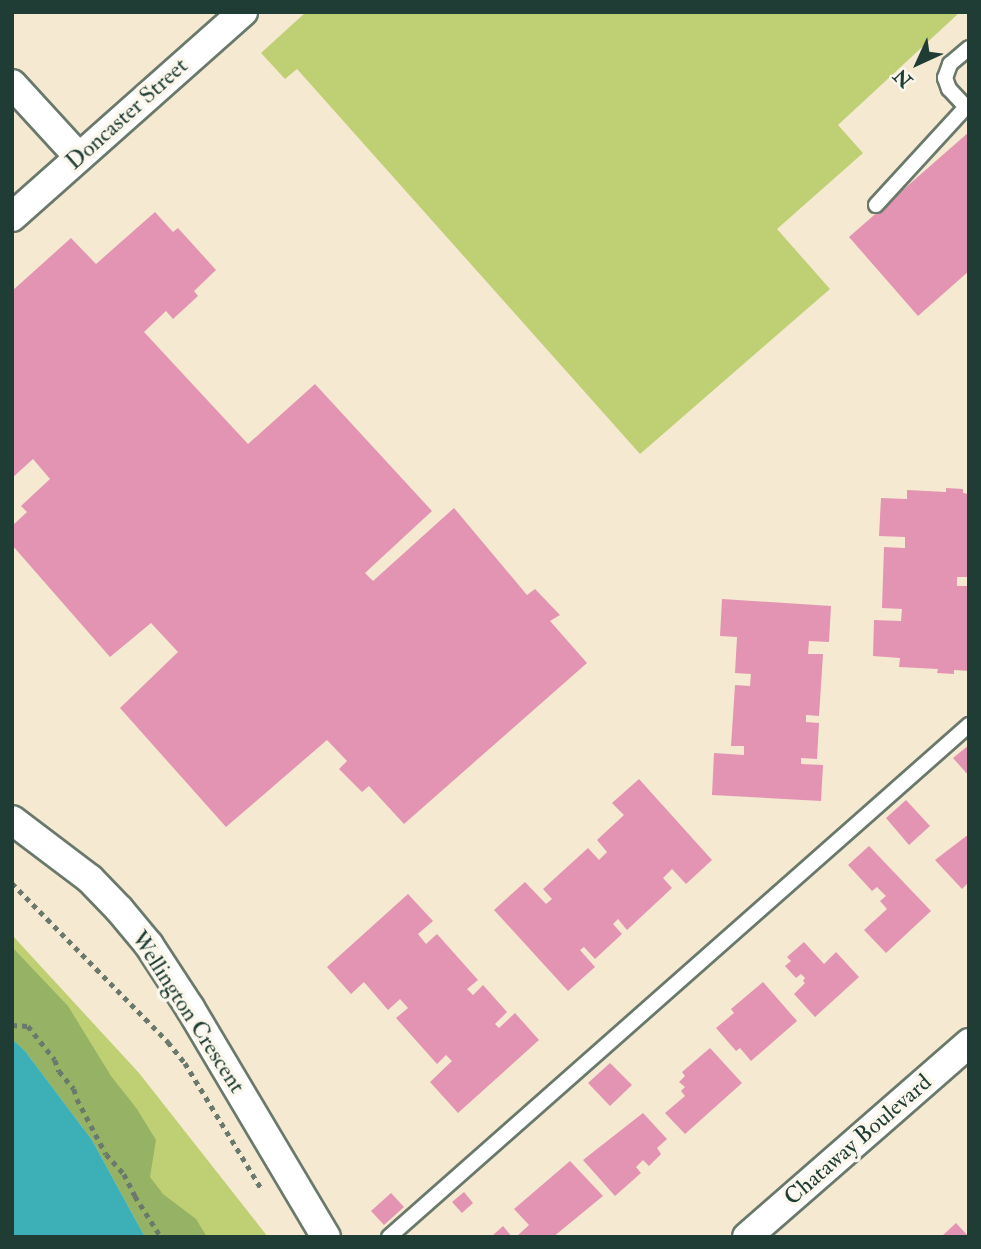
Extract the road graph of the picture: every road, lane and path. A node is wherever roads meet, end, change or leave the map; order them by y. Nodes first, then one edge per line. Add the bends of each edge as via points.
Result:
1 (243, 12) edge
2 (969, 48) edge
3 (12, 83) edge
4 (967, 106) edge
5 (79, 157) junction
6 (876, 205) dead end
7 (12, 217) edge
8 (969, 725) edge
9 (12, 820) edge
10 (12, 883) edge
11 (12, 1025) edge
12 (969, 1043) edge
13 (263, 1192) dead end
14 (161, 1237) edge
15 (326, 1237) edge
16 (389, 1237) edge
17 (747, 1237) edge

1 - 5 street, Doncaster Street
2 - 4 lane via 950,64 945,79
3 - 5 street
4 - 6 lane
5 - 7 street, Doncaster Street
8 - 16 lane
9 - 15 street, Wellington Crescent via 90,879 149,946
10 - 13 path via 168,1042
11 - 14 path via 28,1026 55,1060 75,1089 106,1154 124,1174
12 - 17 street, Chataway Boulevard

